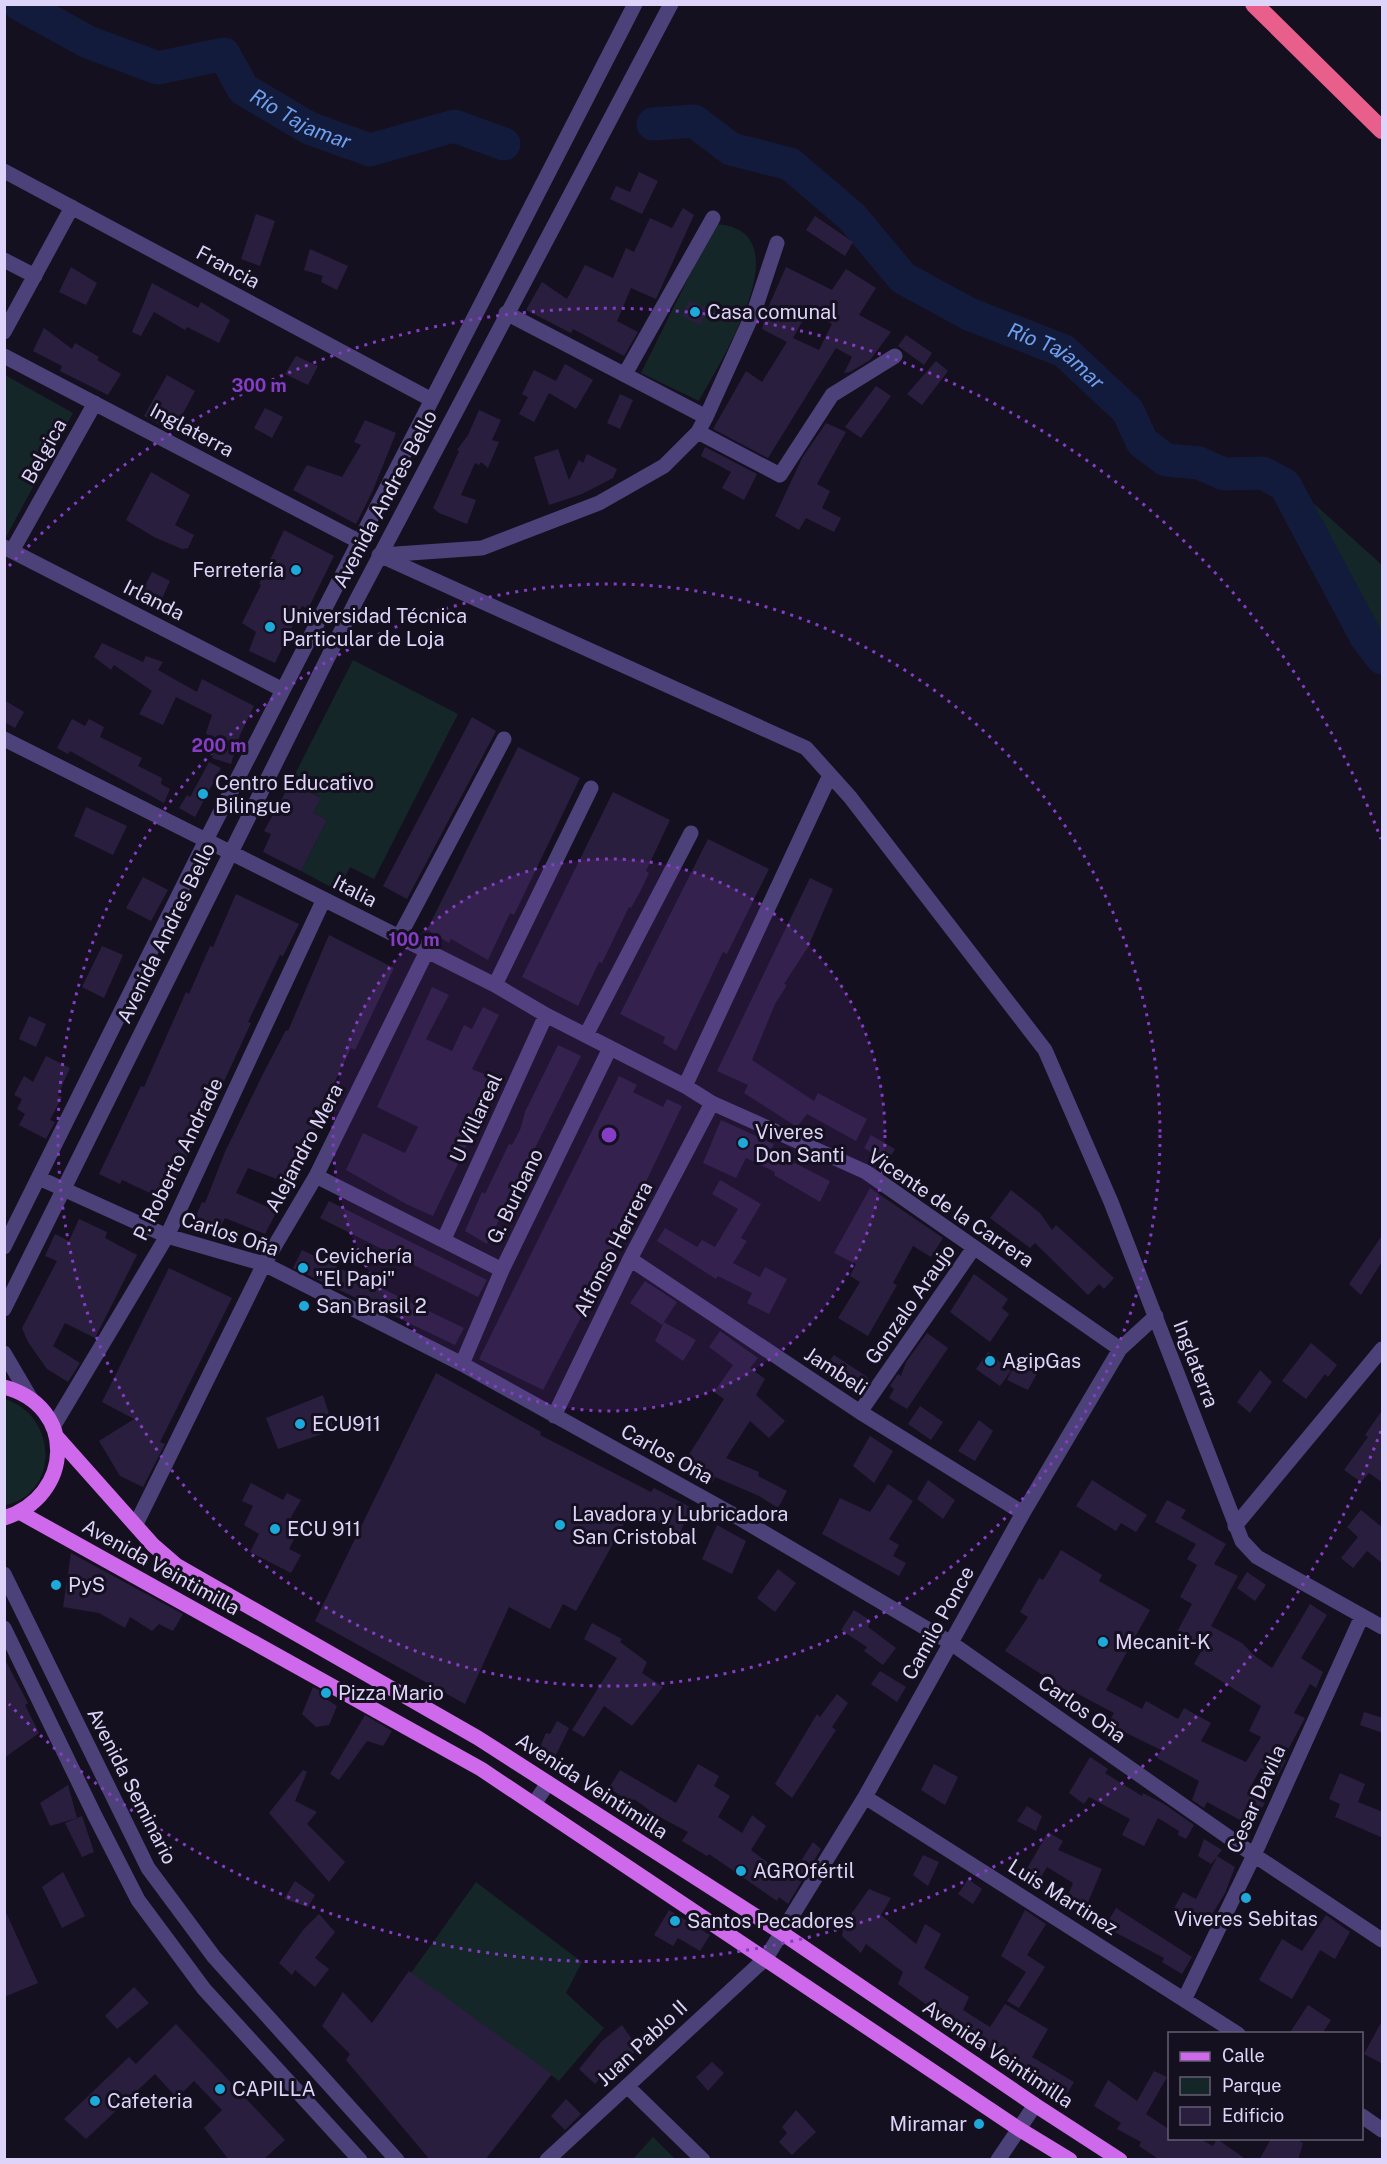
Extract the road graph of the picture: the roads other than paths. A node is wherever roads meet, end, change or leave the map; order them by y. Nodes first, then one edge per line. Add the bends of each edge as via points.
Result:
1 (634, 4) edge
2 (671, 4) edge
3 (1254, 4) edge
4 (1383, 130) edge
5 (4, 171) edge
6 (72, 207) junction
7 (713, 218) dead end
8 (777, 243) dead end
9 (4, 260) edge
10 (35, 276) junction
11 (506, 313) junction
12 (4, 332) edge
13 (4, 356) edge
14 (895, 356) dead end
15 (625, 374) junction
16 (432, 400) junction
17 (95, 403) junction
18 (706, 417) junction
19 (698, 432) junction
20 (360, 542) junction
21 (8, 549) edge
22 (380, 555) junction
23 (283, 690) junction
24 (4, 739) edge
25 (504, 739) dead end
26 (830, 775) junction
27 (591, 788) dead end
28 (691, 833) dead end
29 (207, 840) junction
30 (230, 852) junction
31 (324, 899) junction
32 (399, 937) junction
33 (427, 951) junction
34 (495, 985) junction
35 (546, 1015) junction
36 (586, 1035) junction
37 (610, 1048) junction
38 (685, 1086) junction
39 (712, 1103) junction
40 (316, 1176) junction
41 (40, 1179) junction
42 (63, 1187) junction
43 (167, 1236) junction
44 (444, 1239) junction
45 (4, 1247) edge
46 (973, 1249) junction
47 (630, 1259) junction
48 (264, 1264) junction
49 (502, 1270) junction
50 (4, 1309) edge
51 (1156, 1316) junction
52 (1119, 1349) junction
53 (1383, 1349) edge
54 (4, 1353) edge
55 (462, 1364) junction
56 (4, 1388) edge
57 (32, 1399) junction
58 (860, 1412) junction
59 (554, 1416) junction
60 (54, 1432) junction
61 (21, 1513) junction
62 (1023, 1513) junction
63 (4, 1518) edge
64 (136, 1524) junction
65 (1235, 1526) junction
66 (4, 1574) edge
67 (1362, 1616) junction
68 (1383, 1627) edge
69 (4, 1628) edge
70 (951, 1643) junction
71 (548, 1783) junction
72 (865, 1797) junction
73 (534, 1804) junction
74 (1254, 1855) junction
75 (782, 1933) junction
76 (1383, 1940) edge
77 (766, 1958) junction
78 (1185, 1998) junction
79 (1235, 2032) edge
80 (627, 2086) junction
81 (1035, 2105) junction
82 (1363, 2117) edge
83 (1019, 2129) junction
84 (1383, 2130) edge
85 (360, 2160) edge
86 (397, 2160) edge
87 (547, 2160) edge
88 (703, 2160) edge
89 (998, 2160) edge
90 (1070, 2160) edge
91 (1120, 2160) edge

1 - 16 street, Avenida Andres Bello
2 - 11 street, Avenida Andres Bello
3 - 4 highway
5 - 6 street, Francia
6 - 10 street
6 - 16 street, Francia
7 - 15 street
8 - 18 street via 755,309
9 - 10 street
10 - 12 street
11 - 15 street
11 - 22 street, Avenida Andres Bello
13 - 17 street, Inglaterra
14 - 19 street via 832,395 780,475
15 - 18 street
16 - 20 street, Avenida Andres Bello
17 - 20 street, Inglaterra
17 - 21 street, Belgica
18 - 19 street
19 - 22 street via 664,466 588,507 482,548
20 - 23 street, Avenida Andres Bello
21 - 23 street, Irlanda
22 - 26 street, Inglaterra via 806,747
22 - 30 street, Avenida Andres Bello
23 - 29 street, Avenida Andres Bello
24 - 29 street, Italia
25 - 32 street
26 - 38 street
26 - 51 street, Inglaterra via 1045,1050
27 - 34 street
28 - 36 street
29 - 30 street, Italia
29 - 41 street, Avenida Andres Bello
30 - 31 street, Italia
30 - 42 street, Avenida Andres Bello
31 - 32 street, Italia
31 - 43 street, P. Roberto Andrade
32 - 33 street, Italia
33 - 34 street, Italia
33 - 40 street, Alejandro Mera
34 - 35 street, Italia
35 - 36 street, Italia
35 - 44 street, U Villareal
36 - 37 street, Italia
37 - 38 street, Italia
37 - 49 street, G. Burbano
38 - 39 street, Vicente de la Carrera
39 - 46 street, Vicente de la Carrera via 867,1172
39 - 47 street, Alfonso Herrera
40 - 44 street
40 - 48 street, Alejandro Mera
40 - 49 street
41 - 42 street, Carlos Oña
41 - 45 street, Avenida Andres Bello
42 - 43 street, Carlos Oña
42 - 50 street, Avenida Andres Bello
43 - 48 street, Carlos Oña
43 - 60 street, P. Roberto Andrade
44 - 49 street
46 - 52 street, Vicente de la Carrera
46 - 58 street, Gonzalo Araujo
47 - 58 street, Jambeli
47 - 59 street, Alfonso Herrera
48 - 55 street, Carlos Oña
48 - 64 street, Alejandro Mera
49 - 55 street, G. Burbano
51 - 52 street, Camilo Ponce
51 - 65 street, Inglaterra
52 - 62 street, Camilo Ponce
53 - 65 street
54 - 57 street
55 - 59 street, Carlos Oña
56 - 57 main road
57 - 60 main road, Avenida Veintimilla
58 - 62 street, Jambeli
59 - 70 street, Carlos Oña via 734,1515
60 - 61 main road via 58,1459 52,1480 39,1499
60 - 64 main road, Avenida Veintimilla
61 - 63 main road
61 - 73 main road, Avenida Veintimilla via 481,1769
62 - 70 street, Camilo Ponce
64 - 71 main road, Avenida Veintimilla via 176,1565 478,1738
65 - 67 street, Inglaterra via 1257,1557
66 - 86 street, Avenida Seminario via 148,1868 214,1957
67 - 68 street, Inglaterra
67 - 74 street, Cesar Davila
69 - 85 street via 138,1900 204,1989
70 - 72 street, Camilo Ponce
70 - 74 street, Carlos Oña
71 - 73 street
71 - 75 main road, Avenida Veintimilla
72 - 75 street, Camilo Ponce
72 - 78 street, Luis Martinez
73 - 77 main road, Avenida Veintimilla
74 - 76 street, Carlos Oña
74 - 78 street, Cesar Davila
75 - 77 street, Camilo Ponce
75 - 81 main road, Avenida Veintimilla
77 - 80 street, Juan Pablo II
77 - 83 main road, Avenida Veintimilla
78 - 79 street, Luis Martinez
80 - 87 street, Juan Pablo II
80 - 88 street
81 - 83 street
81 - 91 main road, Avenida Veintimilla
82 - 84 street
83 - 89 street
83 - 90 main road, Avenida Veintimilla

